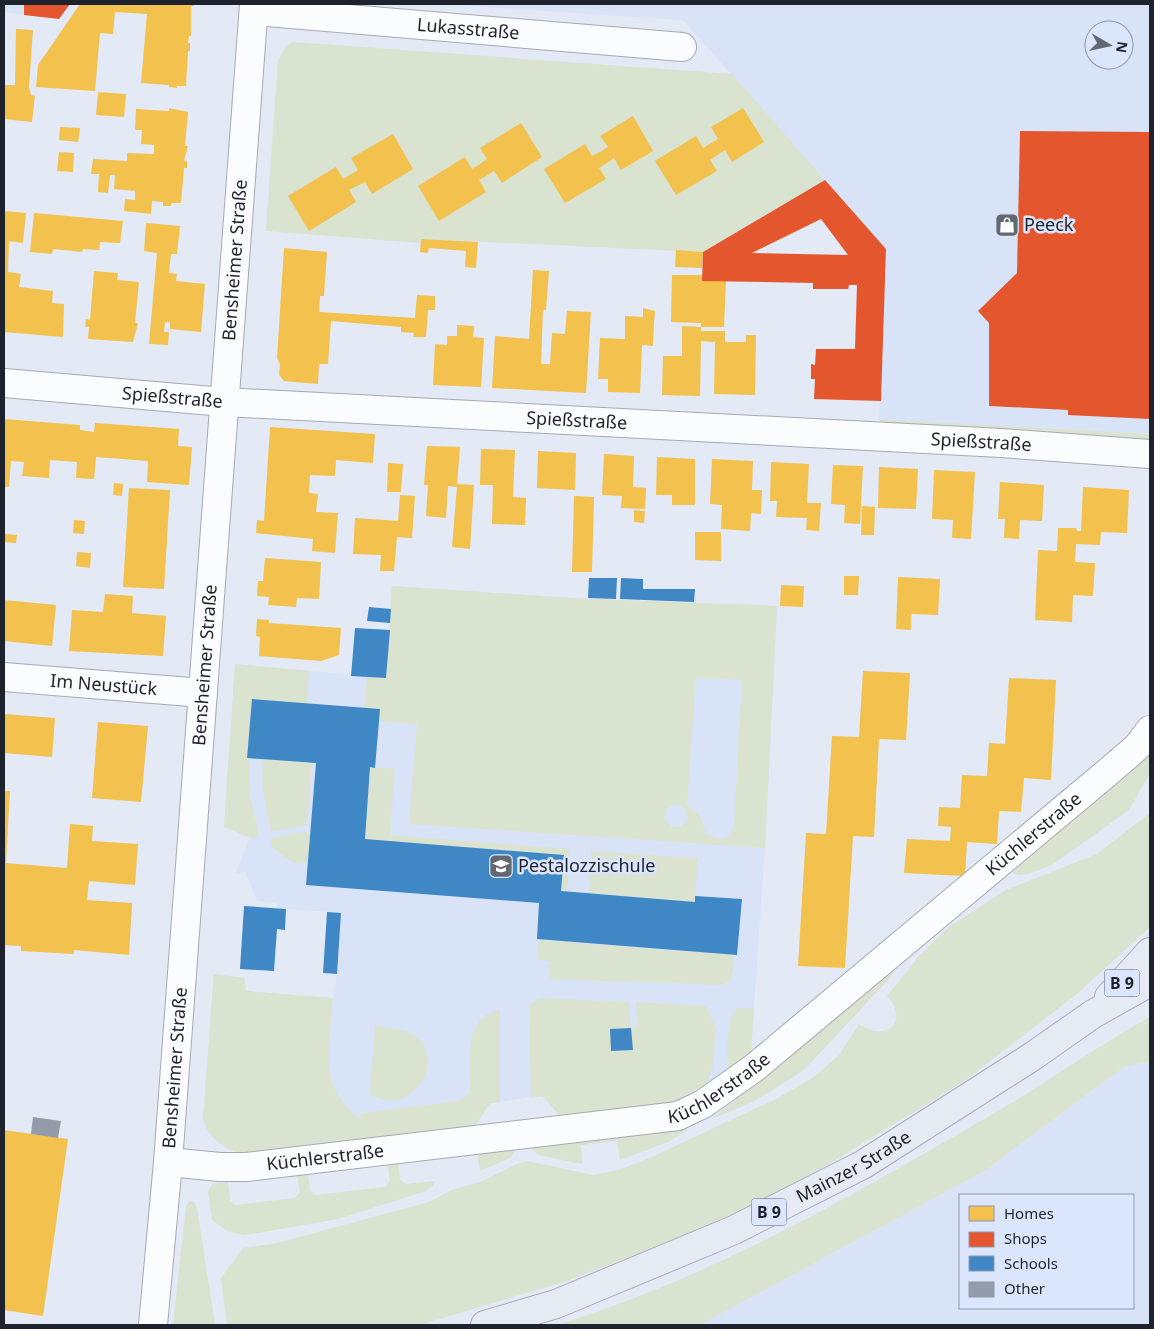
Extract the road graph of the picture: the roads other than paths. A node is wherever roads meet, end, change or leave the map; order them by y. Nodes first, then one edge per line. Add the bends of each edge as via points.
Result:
1 (254, 8) edge
2 (682, 47) dead end
3 (4, 383) edge
4 (224, 402) junction
5 (1150, 454) edge
6 (4, 678) edge
7 (203, 694) junction
8 (1150, 730) edge
9 (1150, 952) edge
10 (1150, 982) edge
11 (1093, 1014) junction
12 (168, 1162) junction
13 (153, 1325) edge
14 (485, 1325) edge

1 - 2 street, Lukasstraße
1 - 4 street, Bensheimer Straße
3 - 4 street, Spießstraße
4 - 5 street, Spießstraße via 1001,443
4 - 7 street, Bensheimer Straße
6 - 7 street, Im Neustück
7 - 12 street, Bensheimer Straße
8 - 12 street, Küchlerstraße via 1137,747 1108,772 754,1068 690,1112 526,1136 246,1167
9 - 11 main road, Mainzer Straße / B 9
10 - 11 main road, Mainzer Straße / B 9
11 - 14 main road, Mainzer Straße / B 9 via 864,1164 734,1230 556,1304
12 - 13 street, Bensheimer Straße

